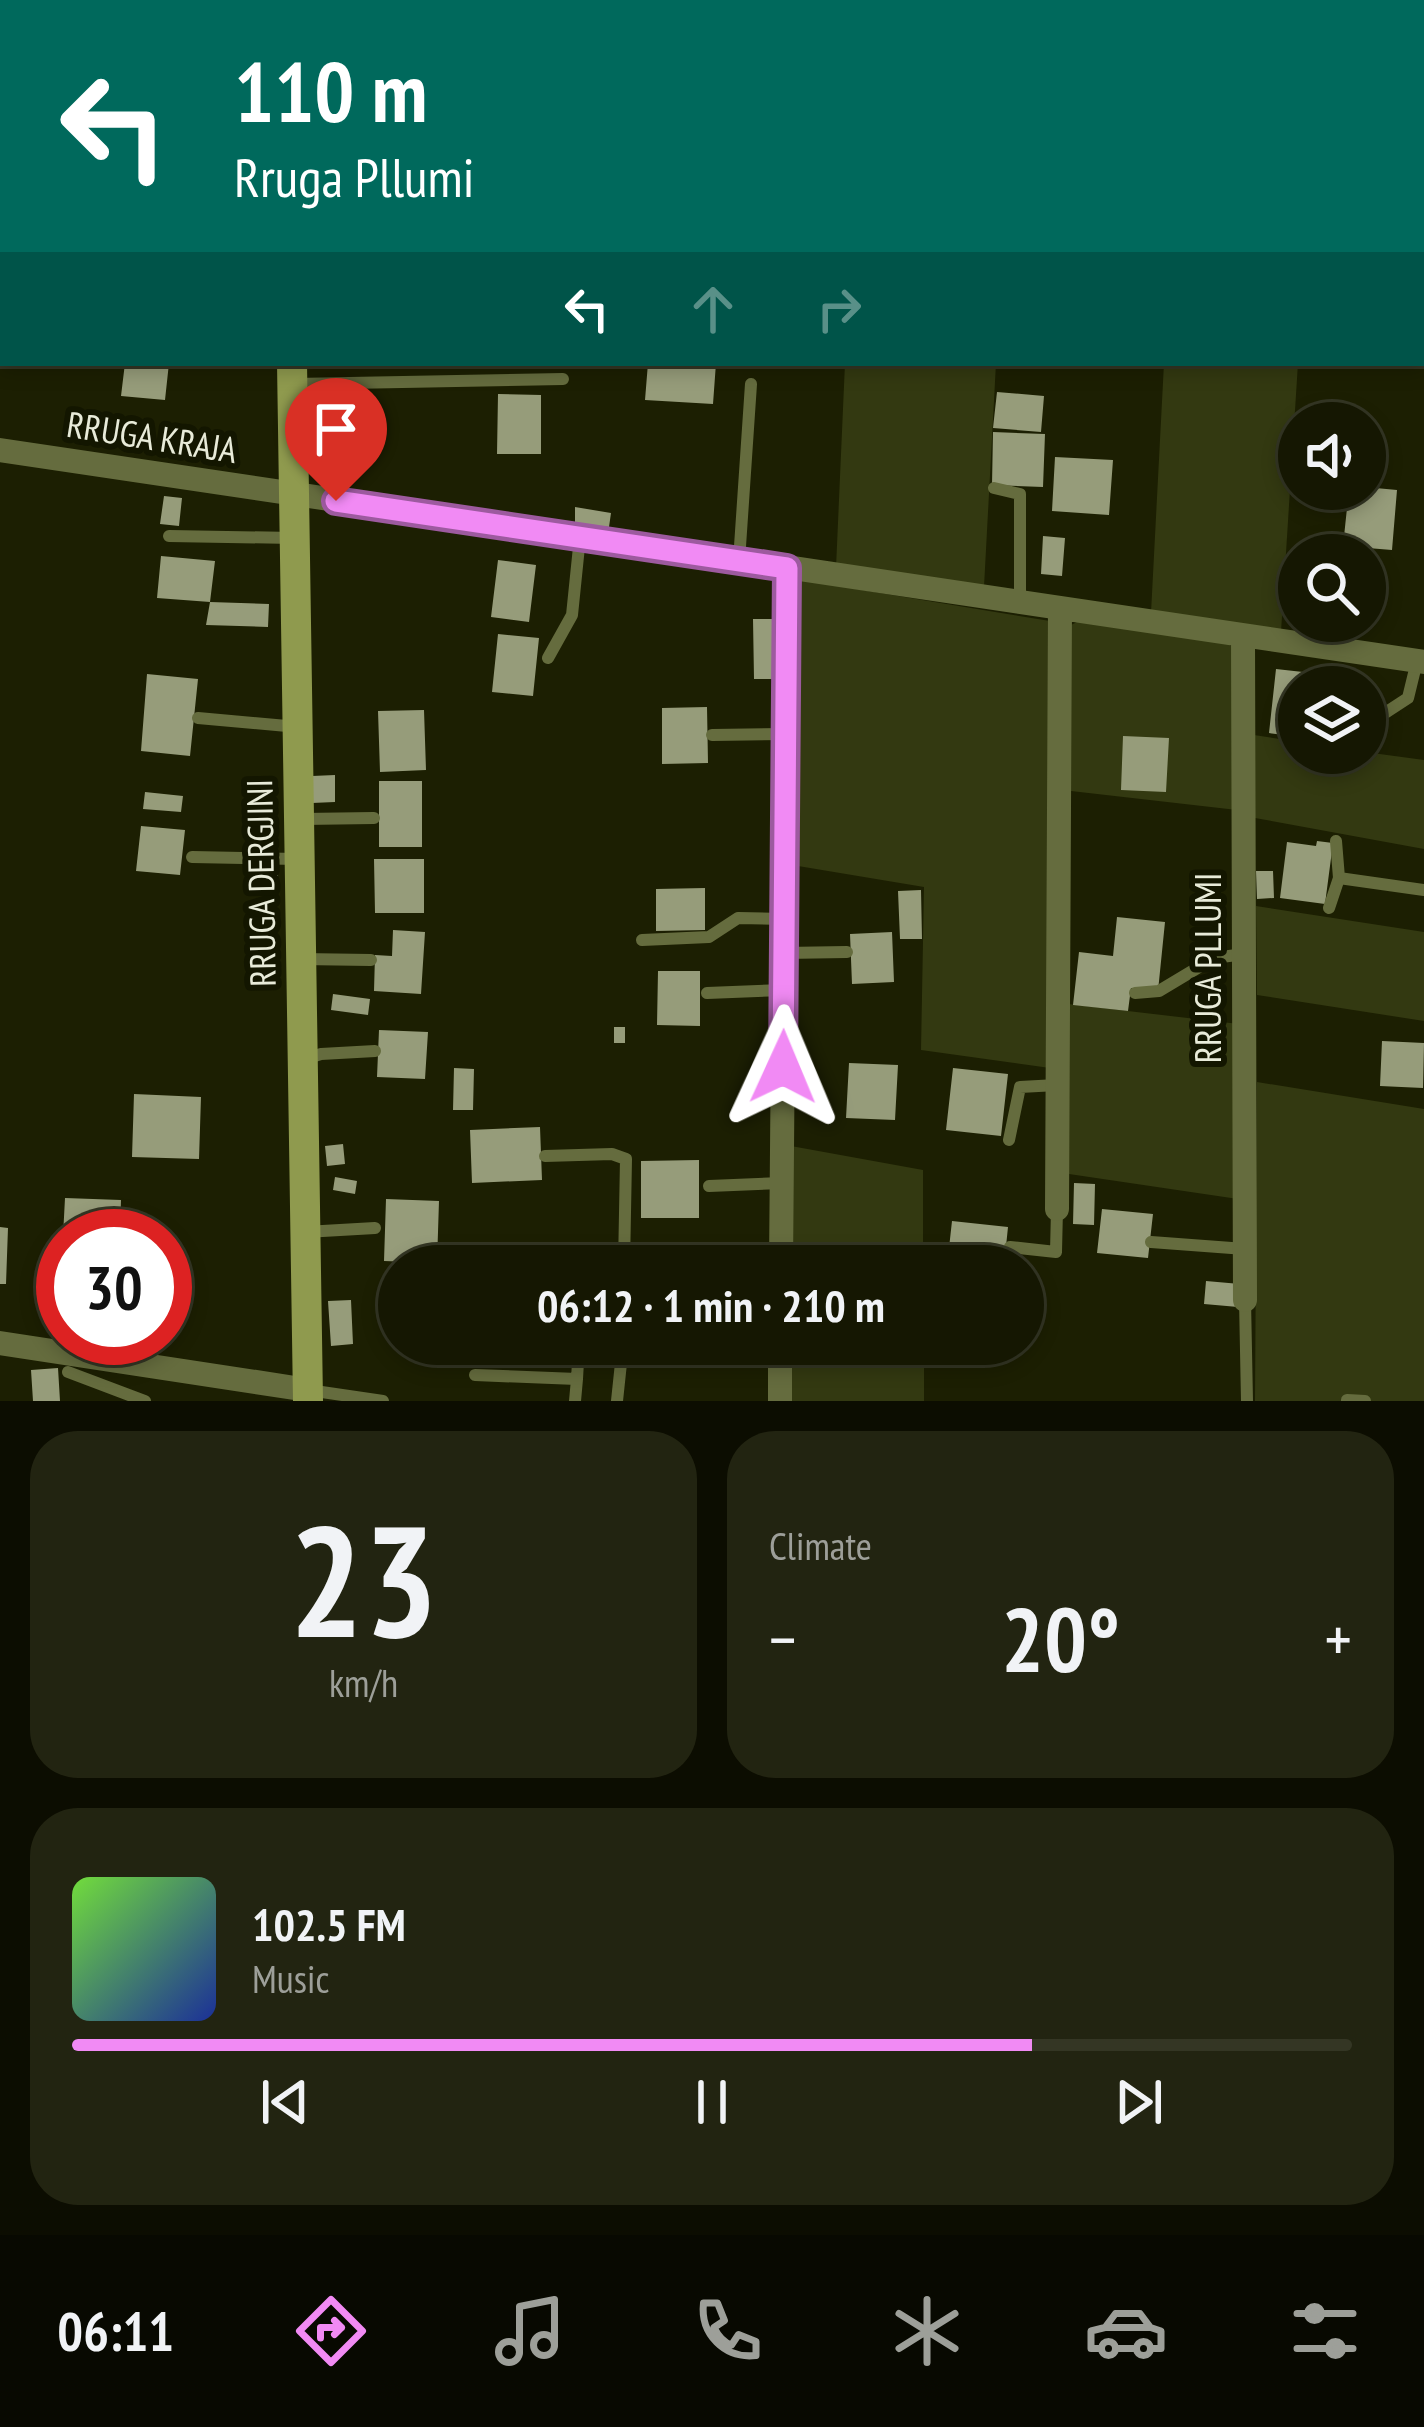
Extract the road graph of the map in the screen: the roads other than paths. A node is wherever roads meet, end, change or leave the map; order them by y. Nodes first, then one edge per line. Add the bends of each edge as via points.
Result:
1 (292, 373) edge
2 (563, 379) dead end
3 (751, 385) dead end
4 (0, 450) edge
5 (994, 488) dead end
6 (294, 495) junction
7 (169, 536) dead end
8 (295, 538) junction
9 (580, 538) junction
10 (739, 561) junction
11 (787, 568) junction
12 (1020, 602) junction
13 (1060, 608) junction
14 (1243, 636) junction
15 (548, 658) dead end
16 (1421, 662) edge
17 (1386, 712) edge
18 (198, 718) dead end
19 (298, 728) junction
20 (786, 734) junction
21 (712, 735) dead end
22 (374, 818) dead end
23 (299, 819) junction
24 (1336, 842) dead end
25 (192, 857) dead end
26 (300, 859) junction
27 (1339, 878) junction
28 (1424, 890) edge
29 (1329, 908) dead end
30 (784, 919) junction
31 (642, 940) dead end
32 (847, 952) dead end
33 (784, 953) junction
34 (1244, 954) junction
35 (301, 959) junction
36 (371, 960) dead end
37 (784, 990) junction
38 (707, 992) dead end
39 (1135, 993) dead end
40 (375, 1052) dead end
41 (303, 1060) junction
42 (1057, 1085) junction
43 (1010, 1140) dead end
44 (545, 1156) dead end
45 (782, 1183) junction
46 (709, 1186) dead end
47 (1057, 1209) joint
48 (375, 1228) dead end
49 (305, 1232) junction
50 (1151, 1242) dead end
51 (624, 1245) edge
52 (781, 1245) edge
53 (1245, 1249) junction
54 (1044, 1250) edge
55 (1245, 1300) joint
56 (0, 1343) edge
57 (578, 1365) edge
58 (621, 1365) edge
59 (781, 1365) edge
60 (68, 1372) dead end
61 (475, 1376) dead end
62 (577, 1379) junction
63 (308, 1396) edge
64 (1347, 1400) edge
65 (145, 1401) edge
66 (383, 1401) edge
67 (575, 1401) edge
68 (617, 1401) edge
69 (780, 1401) edge
70 (1247, 1401) edge
71 (1364, 1401) edge

1 - 2 lane
1 - 6 street, RRUGA DERGJINI
3 - 10 lane
4 - 6 street, RRUGA KRAJA
5 - 12 lane via 1020,494
6 - 8 street, RRUGA DERGJINI
6 - 9 street
7 - 8 lane
8 - 19 street, RRUGA DERGJINI
9 - 10 street
9 - 15 lane via 572,615
10 - 11 street
11 - 12 street
11 - 20 street
12 - 13 street
13 - 14 street
13 - 42 street
14 - 16 street
14 - 34 street, RRUGA PLLUMI
16 - 17 lane via 1408,698
18 - 19 lane
19 - 23 street, RRUGA DERGJINI
20 - 21 lane
20 - 30 street
22 - 23 lane
23 - 26 street, RRUGA DERGJINI
24 - 27 lane
25 - 26 lane
26 - 35 street, RRUGA DERGJINI
27 - 28 lane
27 - 29 lane
30 - 31 lane via 738,918 709,937
30 - 33 street
32 - 33 lane
33 - 37 street
34 - 39 lane via 1214,958 1159,991
34 - 53 street, RRUGA PLLUMI
35 - 36 lane
35 - 41 street, RRUGA DERGJINI
37 - 38 lane
37 - 45 street
40 - 41 lane
41 - 49 street, RRUGA DERGJINI
42 - 43 lane via 1020,1088
42 - 47 street
44 - 51 lane via 626,1159
45 - 46 lane
45 - 52 street
47 - 54 lane via 1056,1252
48 - 49 lane
49 - 63 street, RRUGA DERGJINI
50 - 53 lane
53 - 55 street, RRUGA PLLUMI
55 - 70 lane
56 - 63 street
57 - 62 lane
58 - 68 lane
59 - 69 street
60 - 65 lane
61 - 62 lane
62 - 67 lane
63 - 66 lane
64 - 71 lane

